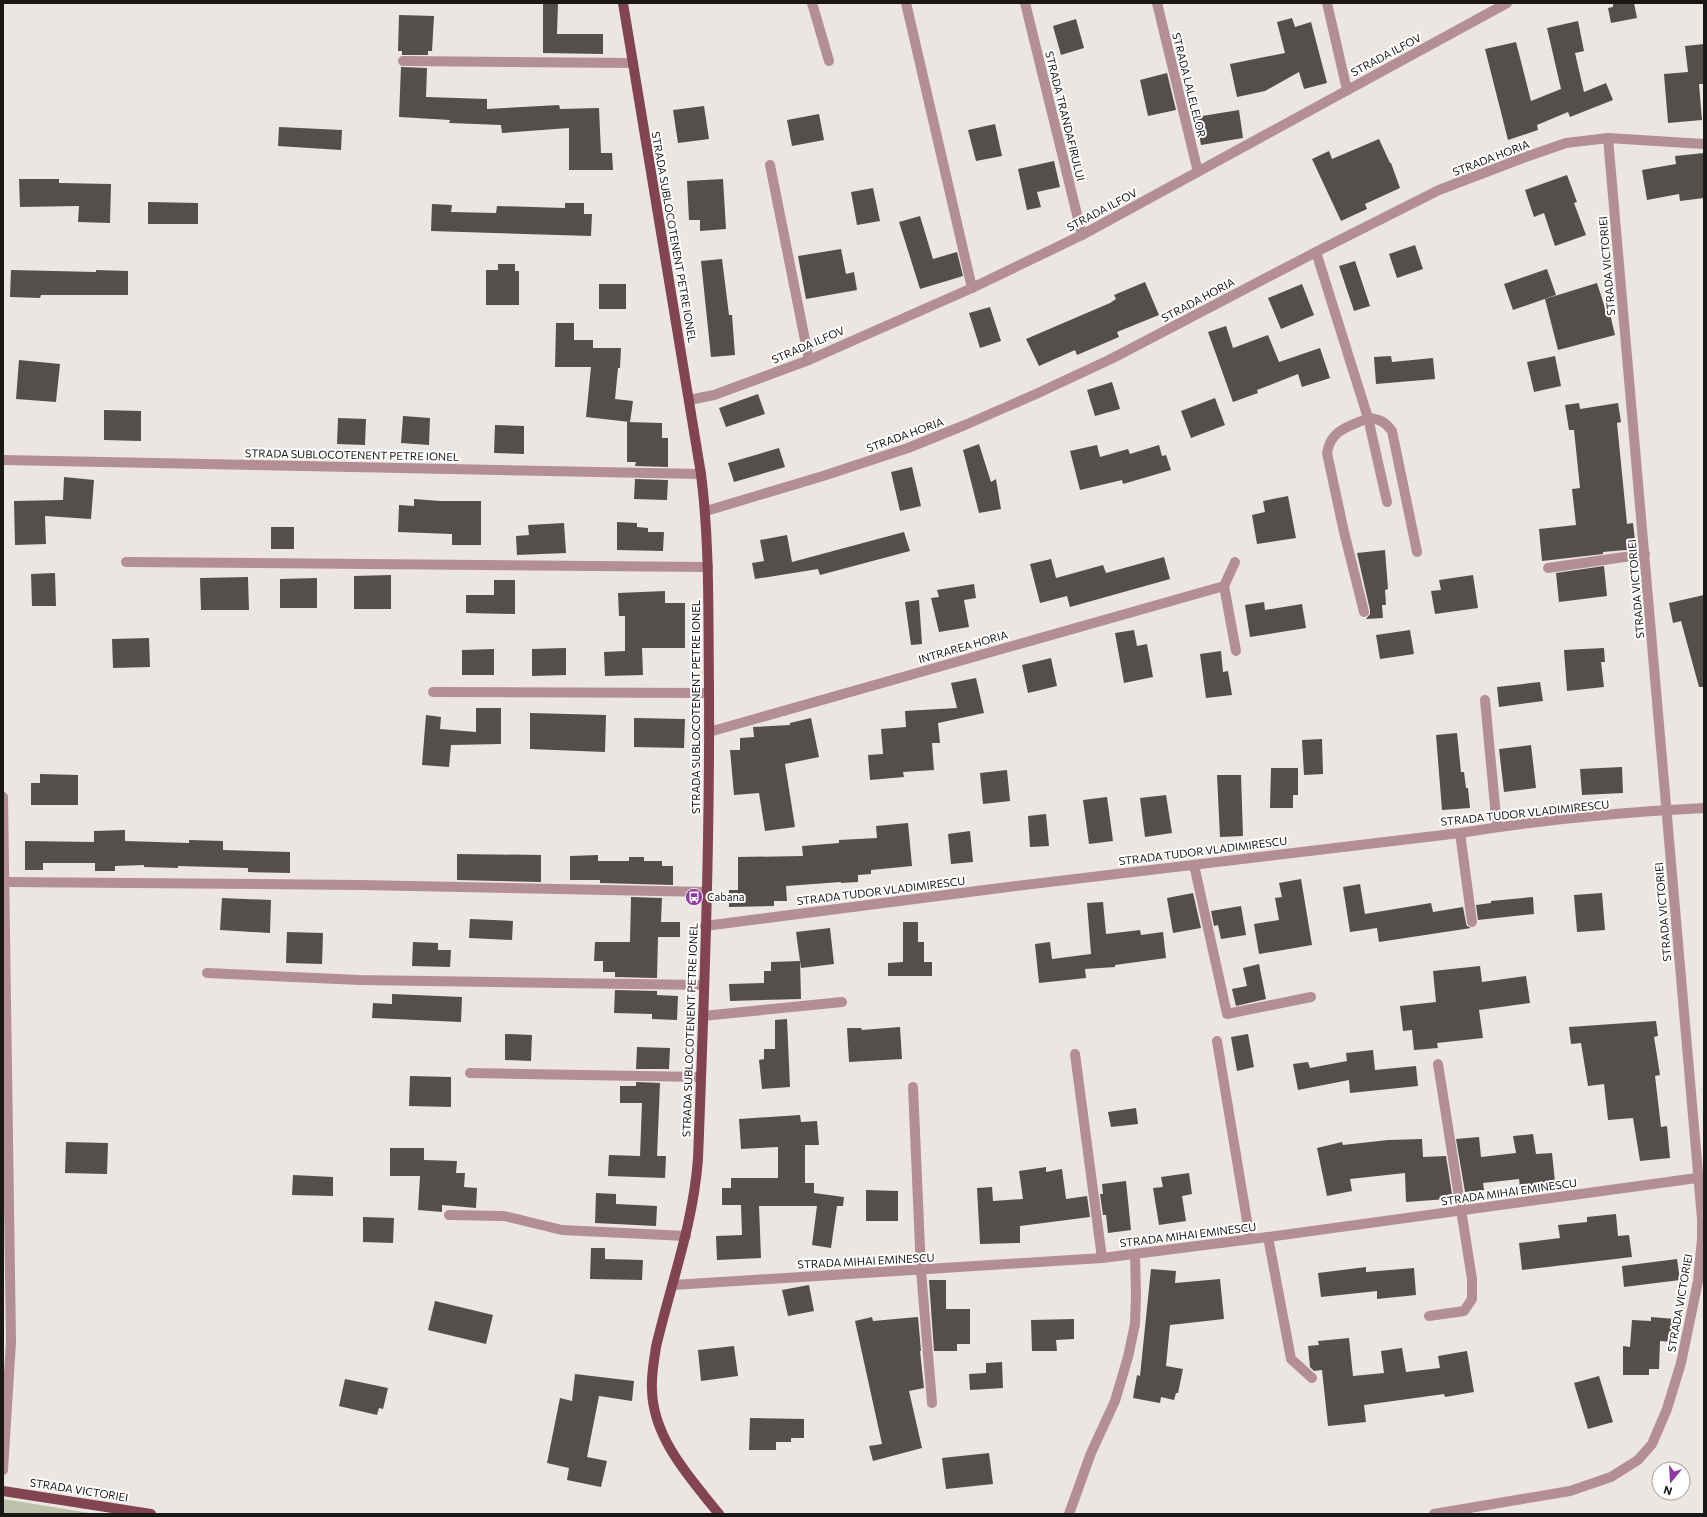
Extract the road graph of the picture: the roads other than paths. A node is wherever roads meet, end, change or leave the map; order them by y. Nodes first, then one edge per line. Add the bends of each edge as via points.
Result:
1 (623, 3) edge
2 (812, 3) edge
3 (906, 3) edge
4 (1025, 3) edge
5 (1157, 3) edge
6 (1327, 3) edge
7 (1507, 3) edge
8 (403, 61) dead end
9 (829, 61) dead end
10 (633, 62) junction
11 (1347, 90) junction
12 (1608, 138) junction
13 (1704, 144) edge
14 (770, 165) dead end
15 (1198, 172) junction
16 (1082, 235) junction
17 (1316, 252) junction
18 (972, 288) junction
19 (809, 360) junction
20 (689, 400) junction
21 (1368, 418) junction
22 (3, 460) edge
23 (701, 474) junction
24 (1387, 502) dead end
25 (706, 511) junction
26 (1417, 552) dead end
27 (1645, 554) junction
28 (126, 562) dead end
29 (1235, 562) dead end
30 (708, 567) junction
31 (1548, 568) dead end
32 (1224, 586) junction
33 (1364, 612) dead end
34 (1236, 651) dead end
35 (433, 692) dead end
36 (709, 693) junction
37 (1485, 700) dead end
38 (709, 732) junction
39 (3, 797) edge
40 (1704, 808) edge
41 (1666, 810) junction
42 (1497, 827) junction
43 (1460, 833) junction
44 (1194, 865) junction
45 (4, 882) junction
46 (706, 892) junction
47 (1472, 922) dead end
48 (705, 926) junction
49 (207, 973) dead end
50 (704, 984) junction
51 (1311, 997) dead end
52 (842, 1002) dead end
53 (703, 1016) junction
54 (1217, 1041) dead end
55 (1075, 1054) dead end
56 (1438, 1064) dead end
57 (470, 1073) dead end
58 (701, 1077) junction
59 (913, 1087) dead end
60 (1701, 1178) edge
61 (1460, 1211) junction
62 (449, 1215) dead end
63 (686, 1236) junction
64 (1268, 1237) junction
65 (1250, 1239) junction
66 (1135, 1254) junction
67 (1102, 1258) junction
68 (921, 1270) junction
69 (673, 1285) junction
70 (1429, 1316) dead end
71 (1312, 1378) dead end
72 (932, 1403) dead end
73 (3, 1470) edge
74 (3, 1491) edge
75 (151, 1514) edge
76 (719, 1514) edge
77 (1069, 1514) edge
78 (1434, 1514) edge

1 - 10 main road, STRADA SUBLOCOTENENT PETRE IONEL
2 - 9 street
3 - 18 street
4 - 16 street, STRADA TRANDAFIRULUI
5 - 15 street, STRADA LALELELOR
6 - 11 street
7 - 11 street, STRADA ILFOV
8 - 10 street
10 - 20 main road, STRADA SUBLOCOTENENT PETRE IONEL
11 - 15 street, STRADA ILFOV
12 - 13 street, STRADA HORIA
12 - 17 street, STRADA HORIA via 1566,143 1439,190
12 - 27 street, STRADA VICTORIEI
14 - 19 street
15 - 16 street, STRADA ILFOV
16 - 18 street, STRADA ILFOV
17 - 21 street
17 - 25 street, STRADA HORIA via 1112,359 972,422 908,448
18 - 19 street, STRADA ILFOV
19 - 20 street, STRADA ILFOV via 714,395
20 - 23 main road, STRADA SUBLOCOTENENT PETRE IONEL
21 - 24 street
21 - 26 street via 1379,419 1392,431
21 - 33 street via 1339,431 1328,444 1327,454
22 - 23 street, STRADA SUBLOCOTENENT PETRE IONEL
23 - 25 main road, STRADA SUBLOCOTENENT PETRE IONEL
25 - 30 main road, STRADA SUBLOCOTENENT PETRE IONEL
27 - 31 street
27 - 41 street, STRADA VICTORIEI
28 - 30 street
29 - 32 street
30 - 36 main road, STRADA SUBLOCOTENENT PETRE IONEL
32 - 34 street
32 - 38 street, INTRAREA HORIA
35 - 36 street
36 - 38 main road, STRADA SUBLOCOTENENT PETRE IONEL
37 - 42 street
38 - 46 main road, STRADA SUBLOCOTENENT PETRE IONEL
39 - 45 street
40 - 41 street, STRADA TUDOR VLADIMIRESCU
41 - 42 street, STRADA TUDOR VLADIMIRESCU
41 - 60 street, STRADA VICTORIEI
42 - 43 street, STRADA TUDOR VLADIMIRESCU
43 - 44 street, STRADA TUDOR VLADIMIRESCU
43 - 47 street
44 - 48 street, STRADA TUDOR VLADIMIRESCU
44 - 51 street via 1227,1014
45 - 46 street via 368,885
45 - 73 street via 11,1342
46 - 48 main road, STRADA SUBLOCOTENENT PETRE IONEL
48 - 50 main road, STRADA SUBLOCOTENENT PETRE IONEL
49 - 50 street via 360,980
50 - 53 main road, STRADA SUBLOCOTENENT PETRE IONEL
52 - 53 street
53 - 58 main road, STRADA SUBLOCOTENENT PETRE IONEL
54 - 65 street
55 - 67 street
56 - 61 street
57 - 58 street
58 - 63 main road, STRADA SUBLOCOTENENT PETRE IONEL via 696,1190
59 - 68 street
60 - 61 street, STRADA MIHAI EMINESCU
60 - 78 street, STRADA VICTORIEI via 1702,1238 1698,1281 1681,1363 1667,1409 1652,1444 1638,1460 1611,1477 1570,1491
61 - 64 street, STRADA MIHAI EMINESCU
61 - 70 street via 1472,1279 1472,1299 1464,1311
62 - 63 street via 504,1216 562,1230
63 - 69 main road, STRADA SUBLOCOTENENT PETRE IONEL
64 - 65 street, STRADA MIHAI EMINESCU
64 - 71 street via 1292,1359
65 - 66 street, STRADA MIHAI EMINESCU
66 - 67 street, STRADA MIHAI EMINESCU
66 - 77 street via 1135,1324 1128,1357 1115,1401 1091,1453
67 - 68 street, STRADA MIHAI EMINESCU
68 - 69 street, STRADA MIHAI EMINESCU
68 - 72 street
69 - 76 main road, STRADA SUBLOCOTENENT PETRE IONEL via 652,1369 654,1407 665,1441
74 - 75 main road, STRADA VICTORIEI

